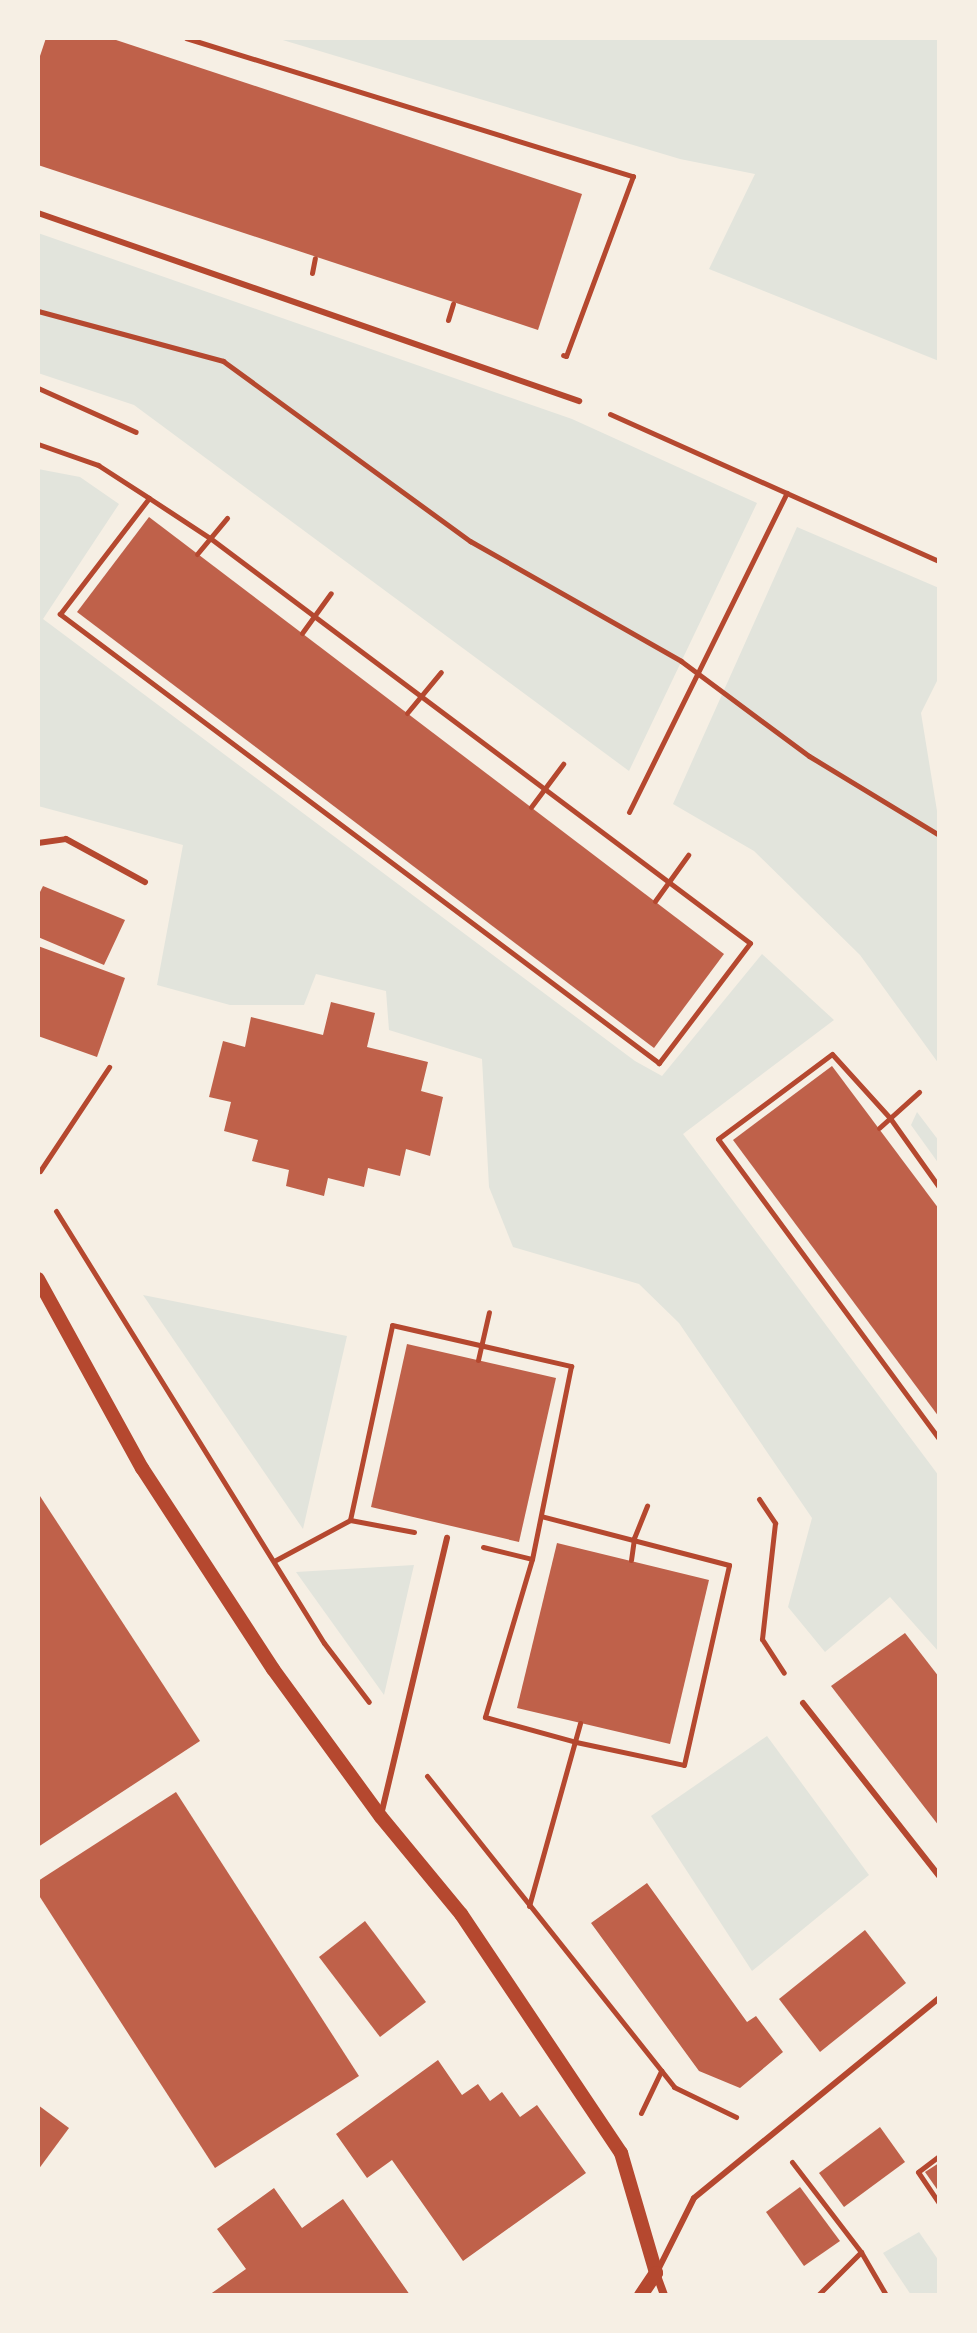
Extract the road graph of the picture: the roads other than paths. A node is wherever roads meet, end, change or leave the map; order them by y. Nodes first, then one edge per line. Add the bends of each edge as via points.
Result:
1 (38, 213) edge
2 (579, 401) road end
3 (38, 843) edge
4 (145, 882) dead end
5 (38, 1279) edge
6 (447, 1538) road end
7 (803, 1703) dead end
8 (381, 1817) junction
9 (939, 1876) edge
10 (939, 1998) edge
11 (656, 2273) junction
12 (641, 2295) edge
13 (664, 2295) edge

1 - 2 lane
3 - 4 lane via 66,839
5 - 8 street via 142,1468 273,1669
6 - 8 lane
7 - 9 lane
8 - 11 street via 461,1914 621,2153
10 - 11 lane via 694,2198
11 - 12 street
11 - 13 street

